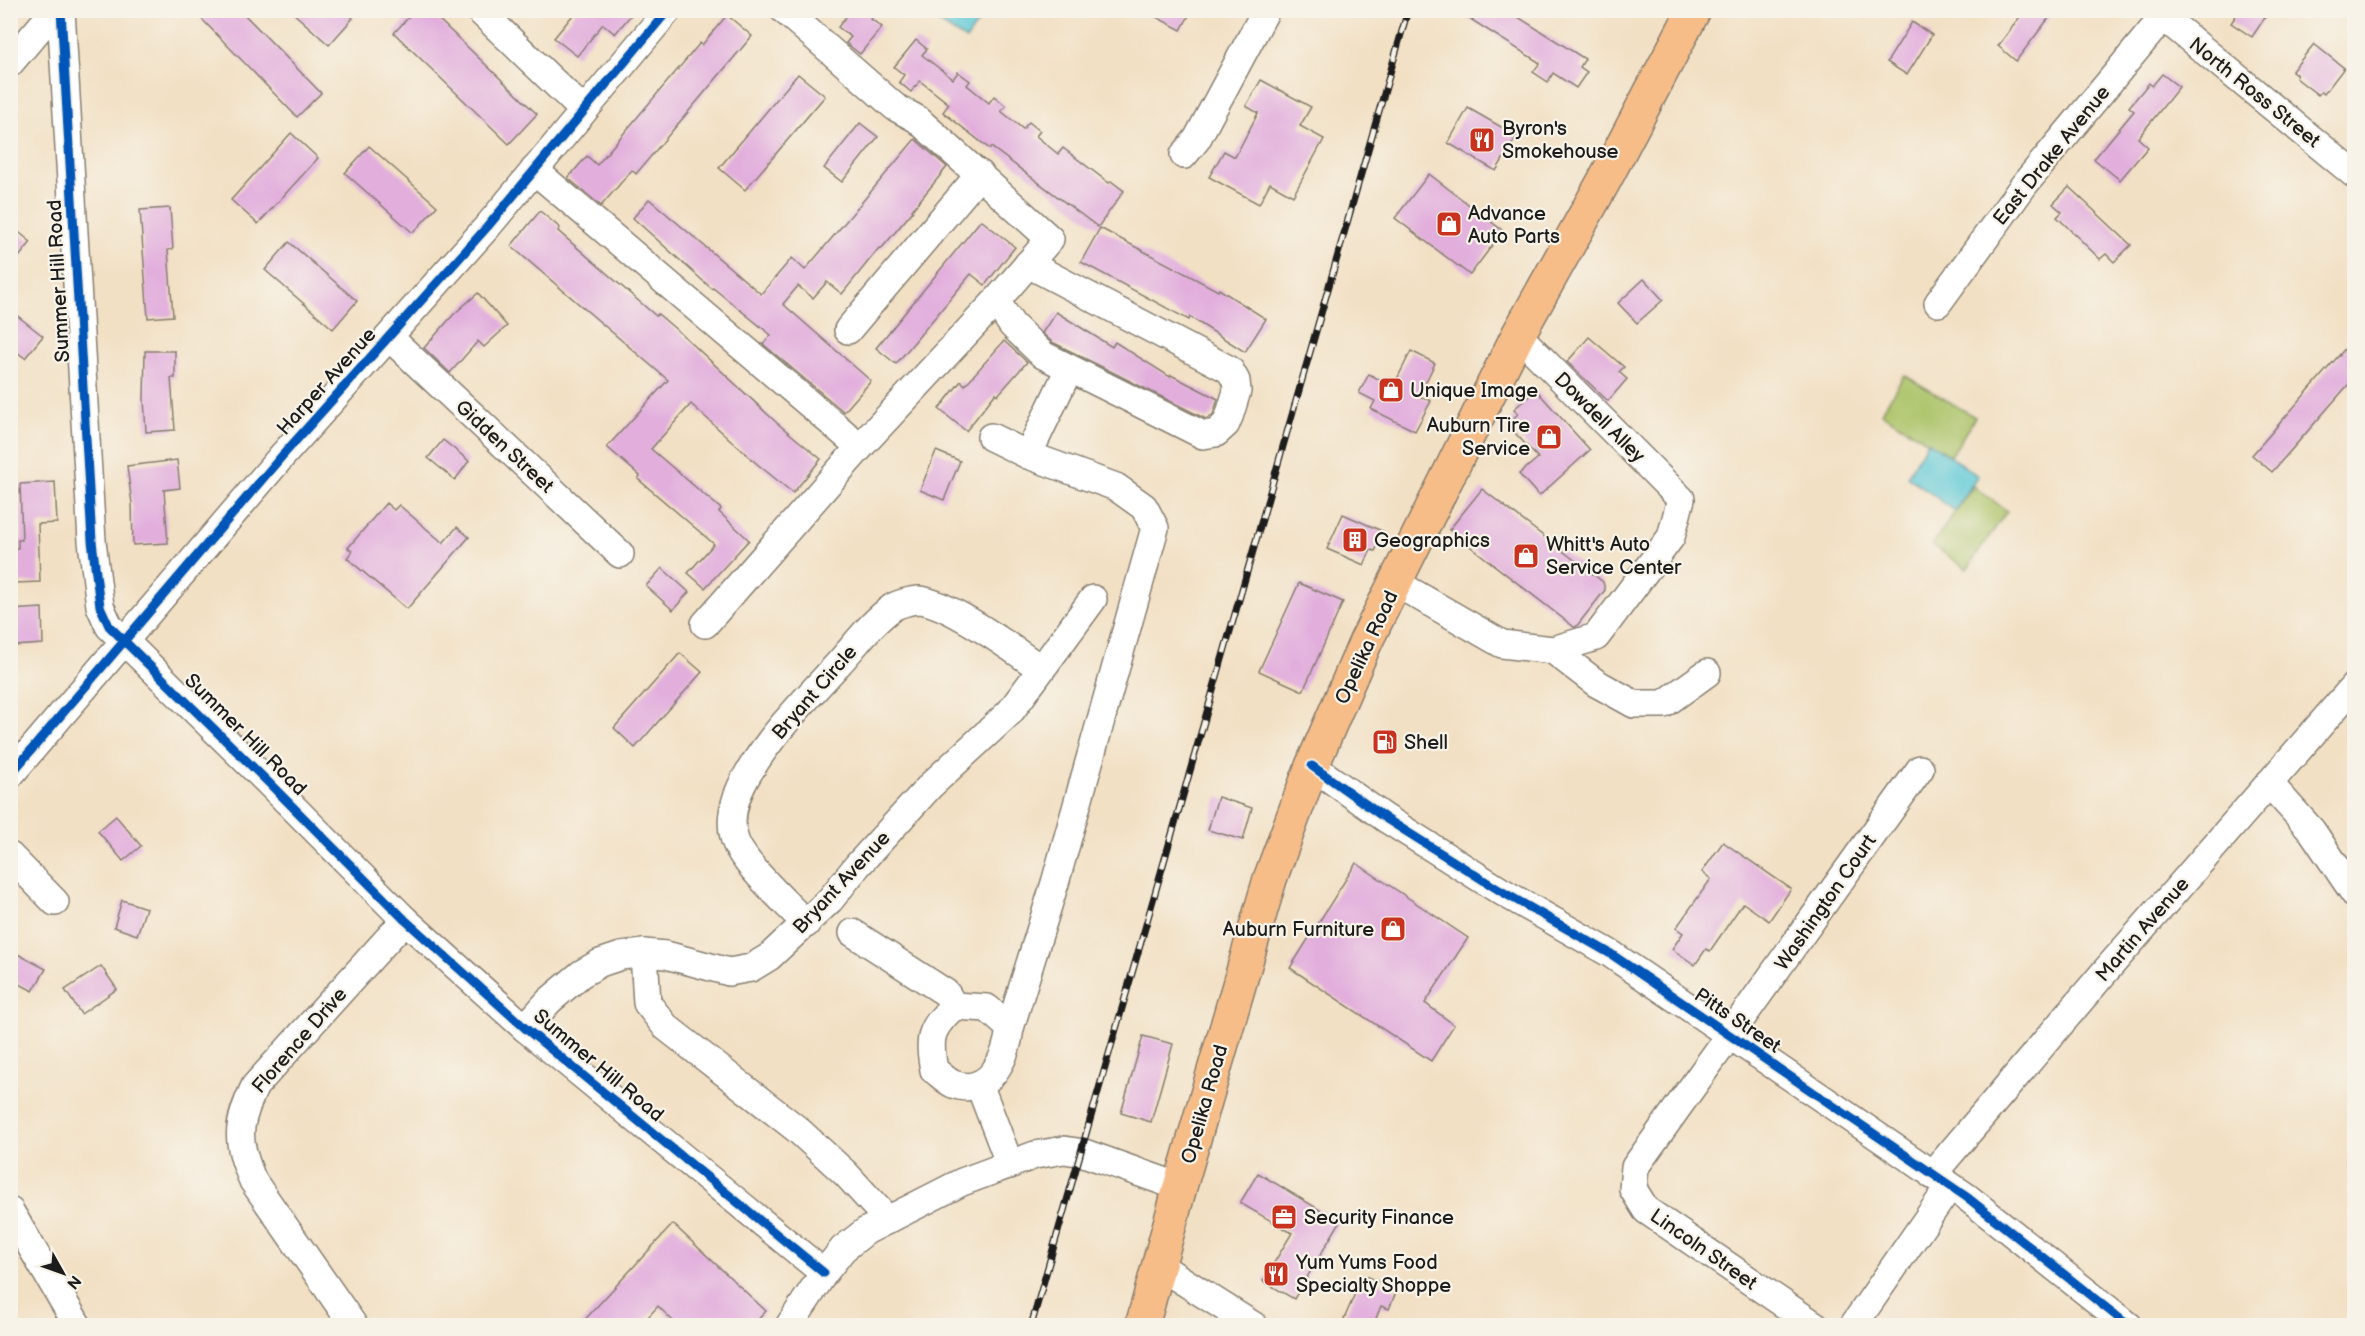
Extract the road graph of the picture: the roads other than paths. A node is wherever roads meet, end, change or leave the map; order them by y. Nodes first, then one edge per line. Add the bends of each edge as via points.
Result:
1 (55, 10) edge
2 (61, 10) edge
3 (479, 10) edge
4 (668, 10) edge
5 (784, 10) edge
6 (1266, 10) edge
7 (1694, 10) edge
8 (2162, 13) edge
9 (10, 63) edge
10 (583, 110) junction
11 (1184, 155) dead end
12 (534, 170) junction
13 (980, 174) junction
14 (2355, 174) edge
15 (1028, 264) junction
16 (996, 301) junction
17 (1938, 303) dead end
18 (848, 330) dead end
19 (1518, 336) junction
20 (390, 337) junction
21 (1069, 369) junction
22 (991, 437) dead end
23 (860, 447) junction
24 (1028, 456) junction
25 (620, 554) dead end
26 (1396, 583) junction
27 (1093, 599) dead end
28 (705, 624) dead end
29 (126, 641) junction
30 (1553, 650) junction
31 (1041, 669) junction
32 (1707, 673) dead end
33 (2355, 686) edge
34 (1312, 766) junction
35 (1920, 769) dead end
36 (10, 775) edge
37 (2269, 783) junction
38 (10, 856) edge
39 (2355, 893) edge
40 (55, 902) dead end
41 (405, 920) junction
42 (806, 924) junction
43 (853, 933) dead end
44 (644, 953) junction
45 (954, 1006) junction
46 (525, 1028) junction
47 (1010, 1028) junction
48 (1730, 1036) junction
49 (979, 1084) junction
50 (1010, 1164) junction
51 (1941, 1181) junction
52 (1180, 1186) junction
53 (10, 1211) edge
54 (888, 1220) junction
55 (1158, 1265) junction
56 (824, 1274) junction
57 (78, 1326) edge
58 (354, 1326) edge
59 (789, 1326) edge
60 (1142, 1326) edge
61 (1254, 1326) edge
62 (1816, 1326) edge
63 (1853, 1326) edge
64 (2128, 1326) edge

1 - 9 street
2 - 29 street, Summer Hill Road via 92,541 100,606 109,626
3 - 10 street
4 - 10 street, Harper Avenue
5 - 13 street via 895,107 917,118
6 - 11 street via 1197,139
7 - 19 main road, Opelika Road
8 - 14 street, North Ross Street
8 - 17 street, East Drake Avenue via 2024,185
10 - 12 street, Harper Avenue
12 - 20 street, Harper Avenue
12 - 23 street
13 - 15 street via 1050,238
13 - 18 street
15 - 16 street
15 - 21 street via 1230,370 1237,391 1226,424 1216,433 1203,435
16 - 21 street via 1011,325 1043,355
16 - 23 street
19 - 26 main road, Opelika Road
19 - 30 street, Dowdell Alley via 1681,500 1671,537 1596,637
20 - 25 street, Gidden Street
20 - 29 street, Harper Avenue via 282,456
21 - 24 street
22 - 24 street
23 - 28 street
24 - 47 street via 1116,487 1144,507 1155,528 1055,884
26 - 30 street via 1502,644
26 - 34 main road, Opelika Road via 1366,641
27 - 31 street, Bryant Avenue
29 - 36 street, Harper Avenue
29 - 41 street, Summer Hill Road
30 - 32 street via 1596,683 1634,704 1664,704
31 - 42 street, Bryant Avenue via 1010,712 931,785
31 - 42 street, Bryant Circle via 998,638 929,603 918,600 895,606 877,620 788,719 749,771 732,813 734,837 744,857
33 - 37 street, Martin Avenue
34 - 48 street, Pitts Street via 1385,818 1611,954
34 - 52 main road, Opelika Road via 1270,879
35 - 48 street, Washington Court
37 - 39 street via 2312,831
37 - 51 street, Martin Avenue
38 - 40 street
41 - 46 street, Summer Hill Road
41 - 58 street, Florence Drive via 255,1086 241,1124 244,1159 254,1181
42 - 44 street, Bryant Avenue via 769,957 751,968 729,972
43 - 45 street via 946,993
44 - 46 street, Bryant Avenue via 621,956 581,974
44 - 54 street via 646,1003 666,1027 798,1130
45 - 47 street via 987,1008
45 - 49 street via 933,1031 930,1047 934,1070 952,1084
46 - 56 street, Summer Hill Road
47 - 49 street via 1008,1046 998,1069
48 - 51 street, Pitts Street
48 - 62 street, Lincoln Street via 1635,1167 1633,1189 1655,1217
49 - 50 street
50 - 52 street via 1044,1152 1064,1150 1084,1153
50 - 54 street via 962,1182
51 - 63 street, Martin Avenue
51 - 64 street, Pitts Street via 1968,1198
52 - 55 main road, Opelika Road
53 - 57 street
54 - 56 street via 843,1249
55 - 60 main road, Opelika Road
55 - 61 street
56 - 59 street

